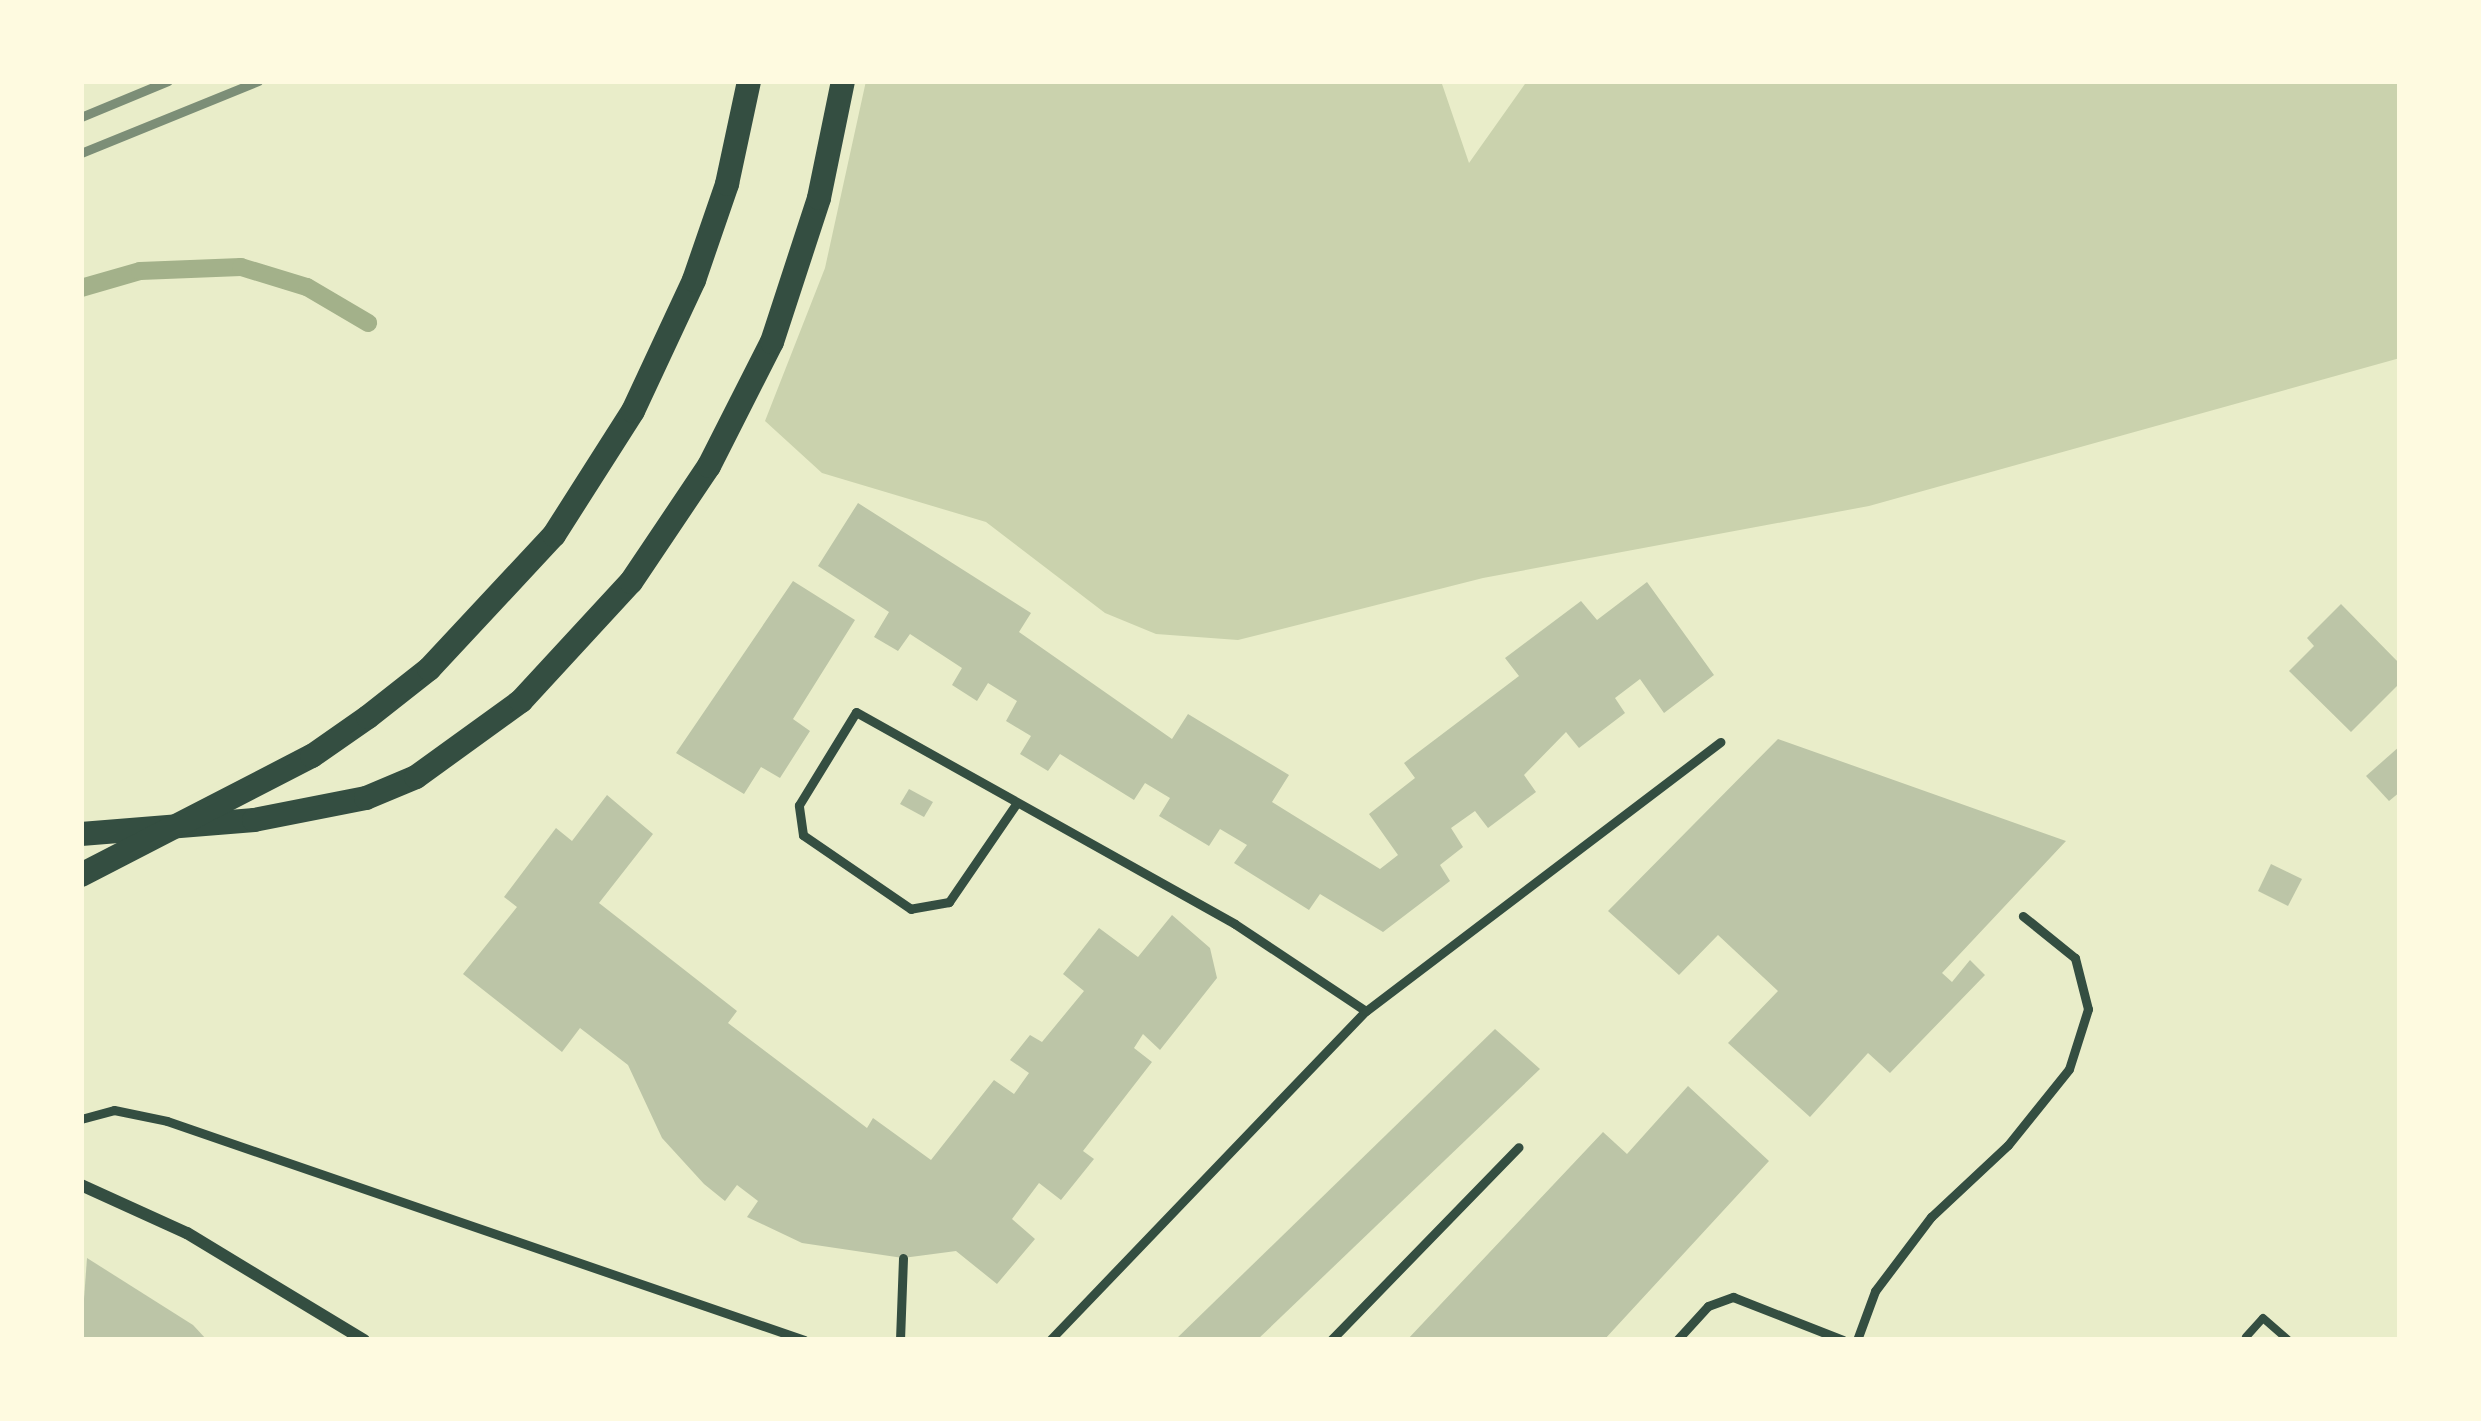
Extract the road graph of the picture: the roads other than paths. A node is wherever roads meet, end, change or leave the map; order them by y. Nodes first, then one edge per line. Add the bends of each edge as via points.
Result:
1 (749, 81) edge
2 (843, 81) edge
3 (1720, 742) dead end
4 (1016, 804) junction
5 (179, 826) junction
6 (81, 834) edge
7 (81, 875) edge
8 (2023, 916) dead end
9 (1366, 1011) junction
10 (81, 1119) edge
11 (1519, 1147) dead end
12 (81, 1185) edge
13 (903, 1258) dead end
14 (364, 1340) edge
15 (804, 1340) edge
16 (901, 1340) edge
17 (1050, 1340) edge
18 (1331, 1340) edge
19 (1676, 1340) edge
20 (1844, 1340) edge
21 (1857, 1340) edge

1 - 5 main road via 727,184 687,298 624,428 554,535 429,670 313,756
2 - 5 main road via 819,198 772,342 709,466 631,582 521,700 416,777 320,809
3 - 9 lane
4 - 4 lane via 856,712 799,806 803,835 911,909 949,902
4 - 9 lane via 1235,924
5 - 6 main road
5 - 7 main road
8 - 21 lane via 2075,958 2088,1009 2068,1069 2008,1145 1931,1217 1875,1291
9 - 17 lane
10 - 15 lane via 114,1110 166,1121
11 - 18 lane
12 - 14 street via 187,1233
13 - 16 lane
19 - 20 lane via 1708,1306 1733,1297

